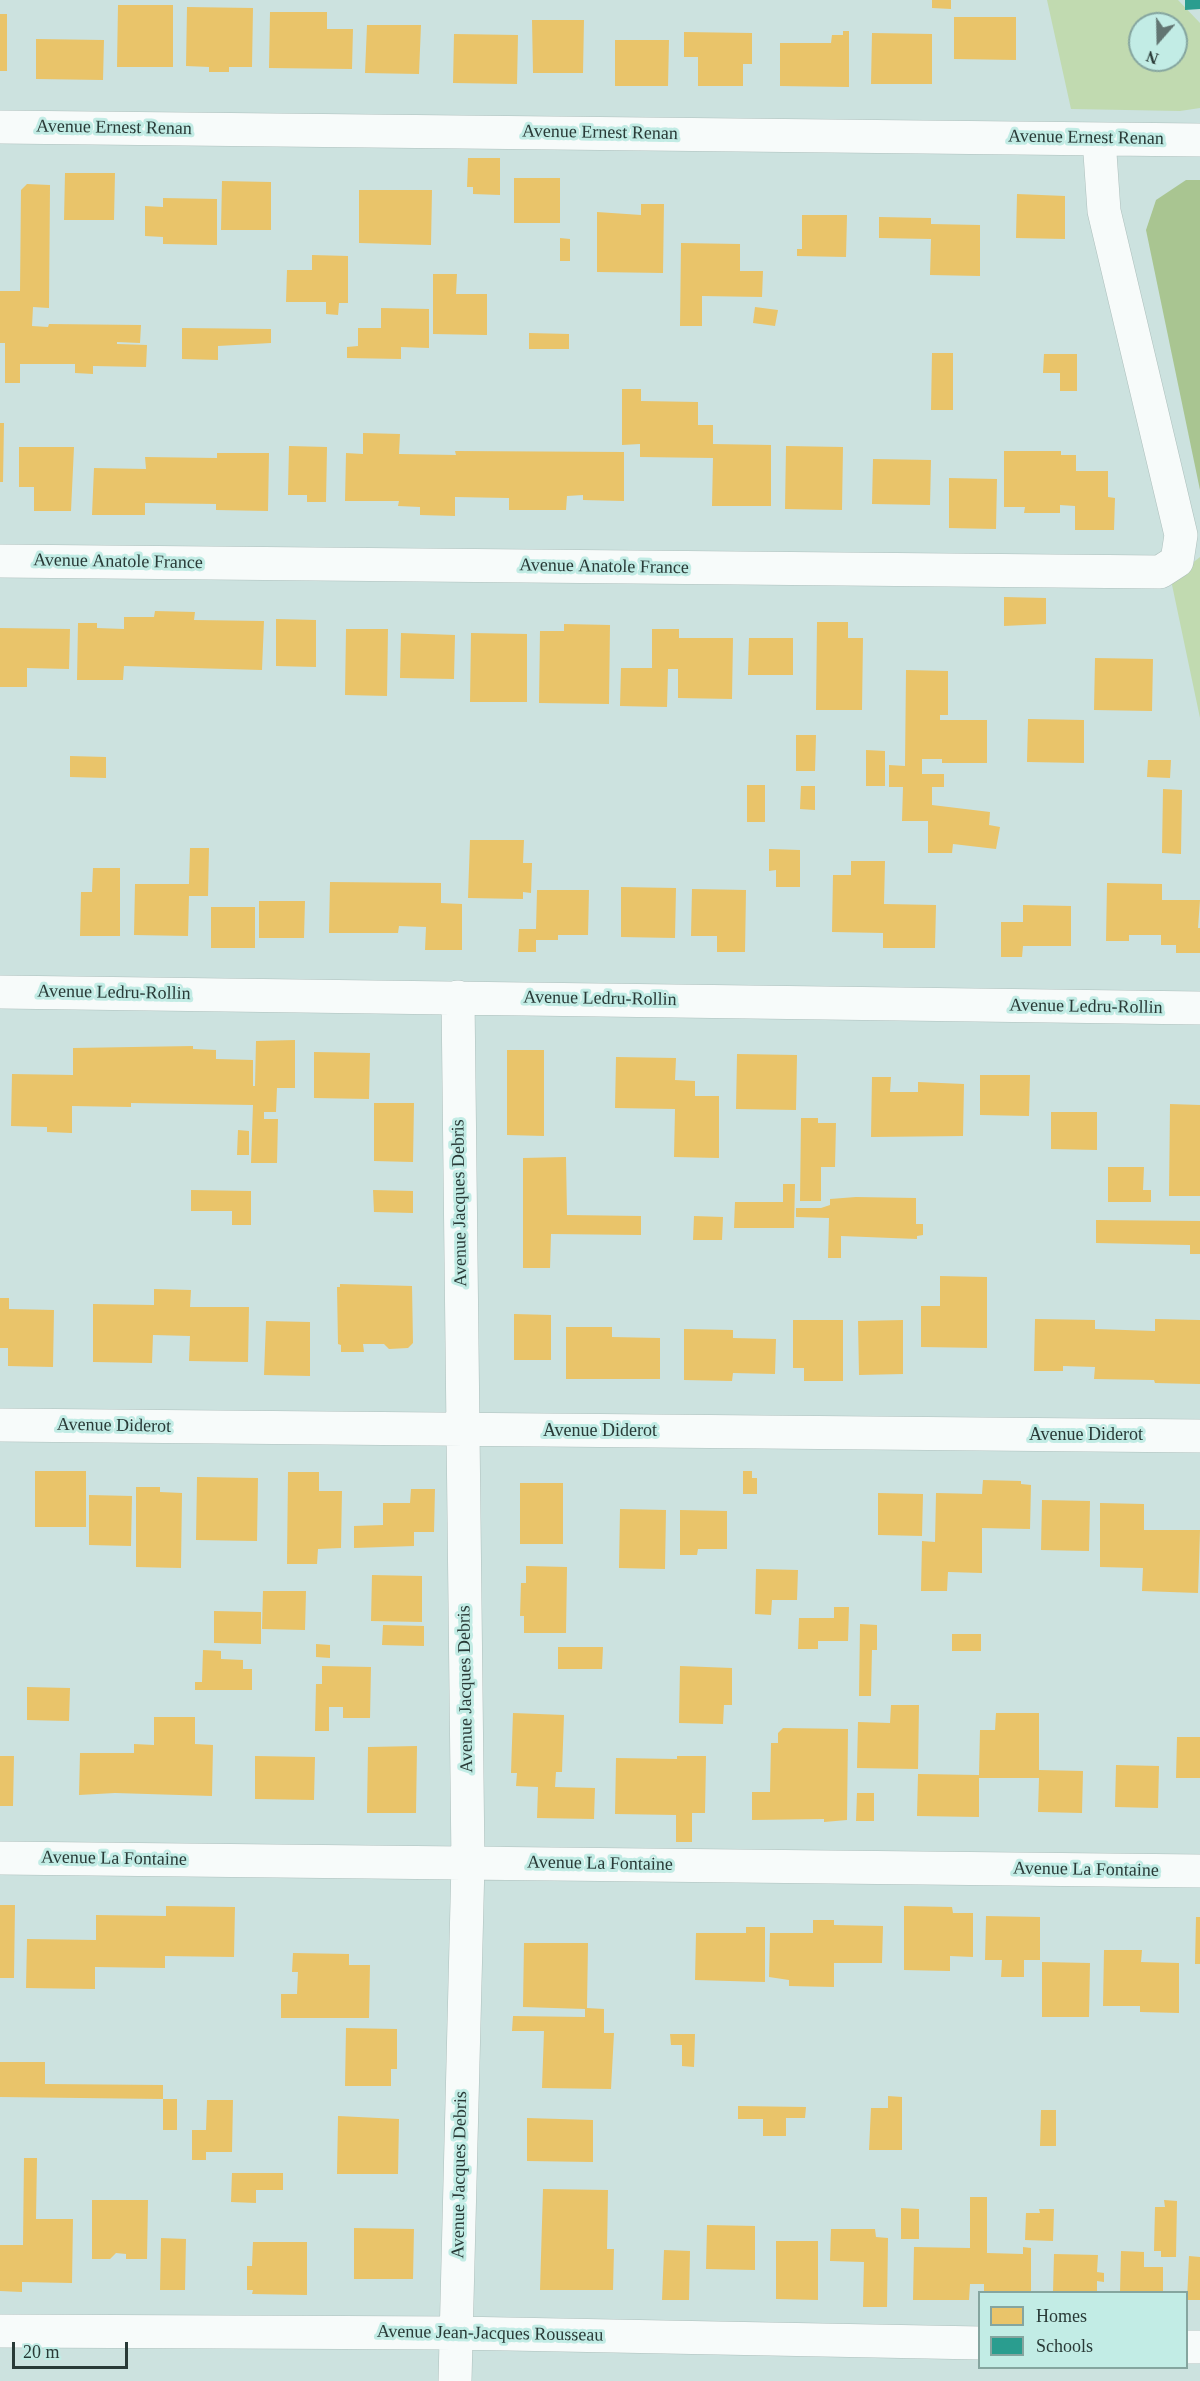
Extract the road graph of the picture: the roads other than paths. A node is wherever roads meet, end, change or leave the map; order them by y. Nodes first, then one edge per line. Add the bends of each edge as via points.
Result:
1 (0, 126) edge
2 (1099, 139) junction
3 (1200, 140) edge
4 (0, 561) edge
5 (0, 992) edge
6 (458, 997) junction
7 (1200, 1008) edge
8 (0, 1425) edge
9 (463, 1430) junction
10 (1200, 1436) edge
11 (0, 1858) edge
12 (468, 1863) junction
13 (1200, 1871) edge
14 (0, 2331) edge
15 (456, 2333) junction
16 (978, 2343) edge
17 (455, 2381) edge

1 - 2 street, Avenue Ernest Renan
2 - 3 street, Avenue Ernest Renan
2 - 4 street, Avenue Anatole France via 1104,211 1181,535 1177,561 1160,572
5 - 6 street, Avenue Ledru-Rollin
6 - 7 street, Avenue Ledru-Rollin
6 - 9 street, Avenue Jacques Debris
8 - 9 street, Avenue Diderot
9 - 10 street, Avenue Diderot
9 - 12 street, Avenue Jacques Debris
11 - 12 street, Avenue La Fontaine
12 - 13 street, Avenue La Fontaine
12 - 15 street, Avenue Jacques Debris
14 - 15 street, Avenue Jean-Jacques Rousseau
15 - 16 street, Avenue Jean-Jacques Rousseau
15 - 17 street, Avenue Jacques Debris

